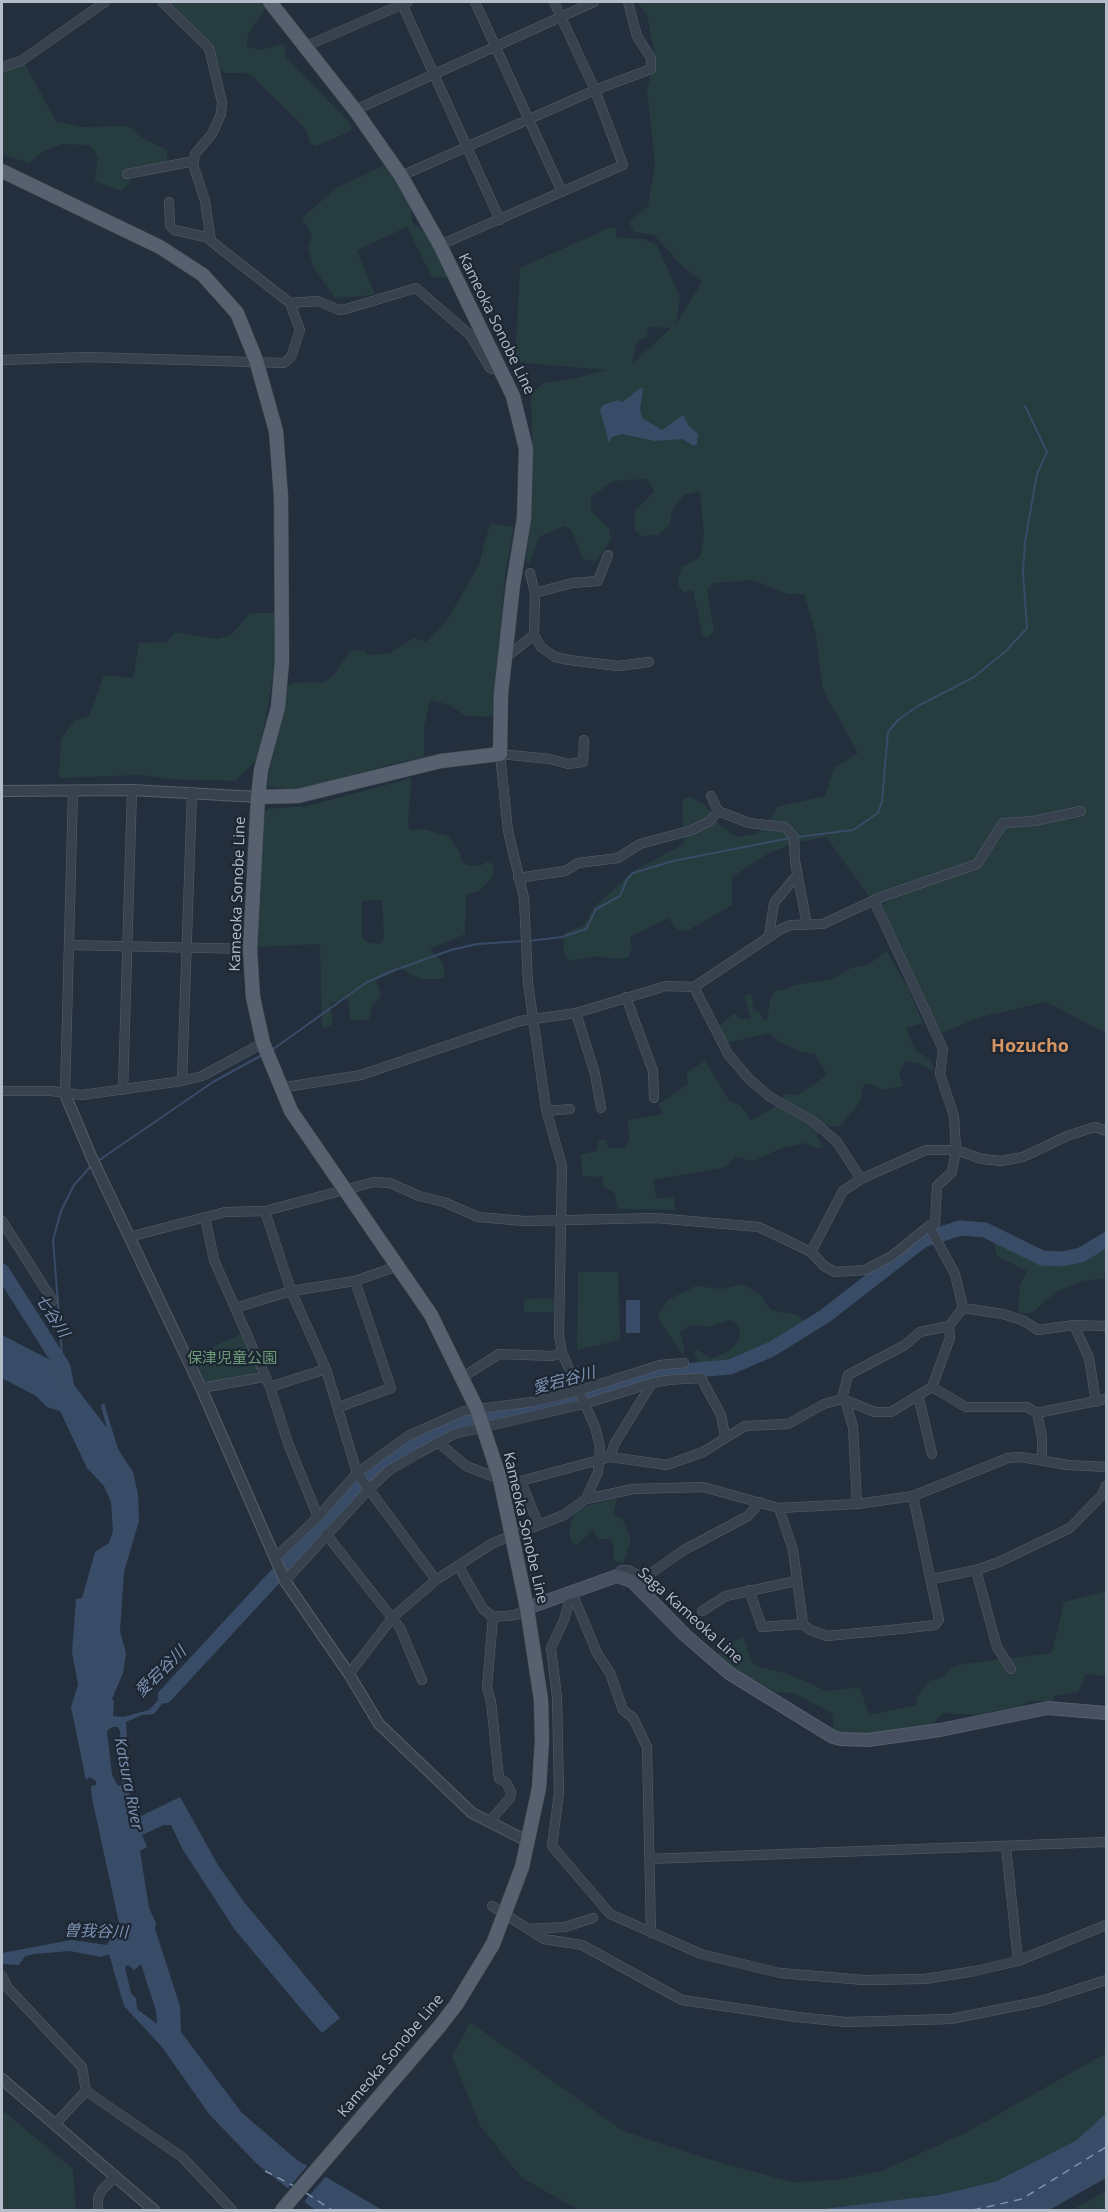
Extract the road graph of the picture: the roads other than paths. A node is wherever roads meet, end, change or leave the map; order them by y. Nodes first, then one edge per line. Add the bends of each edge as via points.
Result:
1 (105, 2) edge
2 (162, 2) edge
3 (270, 2) edge
4 (475, 2) edge
5 (554, 2) edge
6 (594, 2) edge
7 (628, 2) edge
8 (405, 3) edge
9 (561, 16) junction
10 (303, 46) junction
11 (495, 46) junction
12 (2, 67) edge
13 (433, 73) junction
14 (595, 90) junction
15 (355, 110) junction
16 (529, 118) junction
17 (466, 146) junction
18 (194, 161) junction
19 (2, 171) edge
20 (127, 174) dead end
21 (401, 176) junction
22 (562, 192) junction
23 (169, 202) dead end
24 (500, 220) junction
25 (210, 238) junction
26 (440, 244) junction
27 (290, 303) junction
28 (2, 360) edge
29 (256, 360) junction
30 (500, 370) junction
31 (608, 555) dead end
32 (530, 573) dead end
33 (535, 593) junction
34 (534, 635) junction
35 (504, 658) junction
36 (649, 662) dead end
37 (584, 740) dead end
38 (500, 754) junction
39 (72, 790) junction
40 (132, 790) junction
41 (2, 791) edge
42 (192, 792) junction
43 (711, 796) dead end
44 (258, 797) junction
45 (718, 811) junction
46 (1082, 811) dead end
47 (797, 875) junction
48 (518, 878) junction
49 (874, 901) junction
50 (807, 925) junction
51 (769, 936) junction
52 (69, 945) junction
53 (128, 946) junction
54 (188, 948) junction
55 (250, 950) junction
56 (694, 987) junction
57 (626, 997) junction
58 (576, 1013) junction
59 (533, 1020) junction
60 (265, 1049) junction
61 (182, 1081) junction
62 (280, 1088) junction
63 (123, 1090) junction
64 (2, 1091) edge
65 (65, 1094) junction
66 (654, 1098) dead end
67 (601, 1107) dead end
68 (570, 1109) dead end
69 (547, 1111) junction
70 (1107, 1131) edge
71 (956, 1150) junction
72 (861, 1179) junction
73 (344, 1188) junction
74 (265, 1211) junction
75 (205, 1217) junction
76 (562, 1219) junction
77 (2, 1221) edge
78 (931, 1228) junction
79 (129, 1237) junction
80 (810, 1251) junction
81 (398, 1266) junction
82 (356, 1281) junction
83 (291, 1291) junction
84 (54, 1301) dead end
85 (235, 1308) junction
86 (963, 1308) junction
87 (1074, 1325) junction
88 (949, 1326) junction
89 (1107, 1326) edge
90 (562, 1353) junction
91 (684, 1363) dead end
92 (326, 1369) junction
93 (264, 1377) junction
94 (463, 1377) junction
95 (652, 1383) junction
96 (270, 1387) junction
97 (932, 1387) junction
98 (201, 1388) junction
99 (918, 1395) junction
100 (581, 1397) junction
101 (1107, 1399) edge
102 (844, 1401) junction
103 (1096, 1402) junction
104 (339, 1407) junction
105 (1037, 1413) junction
106 (480, 1417) junction
107 (725, 1436) junction
108 (438, 1442) junction
109 (932, 1454) dead end
110 (605, 1458) junction
111 (1042, 1460) junction
112 (1107, 1467) edge
113 (358, 1474) junction
114 (500, 1479) junction
115 (521, 1481) junction
116 (1107, 1486) edge
117 (368, 1487) junction
118 (913, 1496) junction
119 (586, 1499) junction
120 (760, 1502) junction
121 (857, 1504) junction
122 (779, 1508) junction
123 (318, 1517) junction
124 (538, 1524) junction
125 (326, 1534) junction
126 (513, 1536) junction
127 (276, 1561) junction
128 (459, 1567) junction
129 (976, 1570) junction
130 (617, 1576) junction
131 (932, 1579) junction
132 (284, 1580) junction
133 (436, 1580) junction
134 (796, 1581) junction
135 (749, 1590) junction
136 (572, 1591) junction
137 (527, 1608) junction
138 (702, 1611) dead end
139 (393, 1617) junction
140 (493, 1617) junction
141 (803, 1624) junction
142 (1011, 1669) dead end
143 (350, 1674) junction
144 (422, 1680) dead end
145 (1107, 1713) edge
146 (489, 1822) junction
147 (529, 1842) junction
148 (1107, 1842) edge
149 (1006, 1846) junction
150 (649, 1859) junction
151 (492, 1906) dead end
152 (593, 1918) dead end
153 (1107, 1925) edge
154 (528, 1929) junction
155 (651, 1933) junction
156 (1018, 1961) junction
157 (2, 1976) edge
158 (1107, 1980) edge
159 (2, 2079) edge
160 (86, 2091) junction
161 (56, 2123) junction
162 (115, 2177) junction
163 (98, 2211) edge
164 (154, 2211) edge
165 (232, 2211) edge
166 (282, 2211) edge

1 - 12 street via 21,61
2 - 18 street via 209,48 222,102 212,134 195,154
3 - 10 main road, Kameoka Sonobe Line
4 - 11 street
5 - 9 street
6 - 9 street
7 - 14 street via 637,36 651,58 651,69
8 - 10 street
8 - 13 street
9 - 11 street
9 - 14 street
10 - 15 main road, Kameoka Sonobe Line
11 - 13 street
11 - 16 street
13 - 15 street
13 - 17 street
14 - 16 street
14 - 22 street via 623,165
15 - 21 main road, Kameoka Sonobe Line
16 - 17 street
16 - 22 street
17 - 21 street
17 - 24 street
18 - 20 street
18 - 25 street
19 - 29 main road, Kameoka Sonobe Line via 160,247 203,275 237,314
21 - 26 main road, Kameoka Sonobe Line
22 - 24 street
23 - 25 street via 170,225 174,230
24 - 26 street
25 - 27 street via 215,246
26 - 30 main road, Kameoka Sonobe Line
27 - 29 street via 300,330 291,357 285,363
27 - 30 street via 318,301 339,310 416,288 470,334 490,368
28 - 29 street
29 - 44 main road, Kameoka Sonobe Line via 276,431 281,497 282,649 278,707
30 - 35 main road, Kameoka Sonobe Line via 516,402 526,449 524,518
31 - 33 street via 598,581
32 - 33 street
33 - 34 street
34 - 35 street
34 - 36 street via 541,647 555,657 618,666
35 - 38 main road, Kameoka Sonobe Line
37 - 38 street via 583,762 568,764
38 - 44 main road, Kameoka Sonobe Line via 441,761 298,796
38 - 48 street via 508,831
39 - 40 street
39 - 41 street
39 - 52 street
40 - 42 street
40 - 53 street
42 - 44 street
42 - 54 street
43 - 45 street
44 - 55 main road, Kameoka Sonobe Line
45 - 47 street via 749,823 785,827 794,837
45 - 48 street via 710,821 692,830 640,844 618,858 586,861 565,871
46 - 49 street via 1003,823 977,864
47 - 50 street
47 - 51 street via 774,903
48 - 59 street via 524,898
49 - 50 street via 823,924
49 - 71 street via 943,1049 940,1074 954,1116
50 - 51 street via 791,926
51 - 56 street
52 - 53 street
52 - 65 street
53 - 54 street
53 - 63 street
54 - 55 street
54 - 61 street
55 - 60 main road, Kameoka Sonobe Line via 253,997
56 - 57 street via 666,986
56 - 72 street via 728,1054 749,1079 770,1097 813,1121 837,1142
57 - 58 street
57 - 66 street via 653,1071
58 - 59 street
58 - 67 street via 596,1074
59 - 62 street via 520,1021 361,1075
59 - 69 street
60 - 61 street
60 - 62 main road, Kameoka Sonobe Line
61 - 63 street
62 - 73 main road, Kameoka Sonobe Line via 291,1111
63 - 65 street
64 - 65 street
65 - 79 street
68 - 69 street
69 - 76 street via 562,1166
70 - 71 street via 1095,1127 1023,1157 1001,1161
71 - 72 street via 926,1150
71 - 78 street via 952,1172 937,1186 935,1224
72 - 80 street via 843,1191
73 - 74 street
73 - 76 street via 374,1182 390,1184 478,1217
73 - 81 main road, Kameoka Sonobe Line
74 - 75 street
74 - 83 street
75 - 79 street
75 - 85 street via 214,1260
76 - 80 street via 656,1218 759,1227
76 - 90 street
77 - 84 street
78 - 80 street via 865,1270 835,1272
78 - 86 street via 955,1274
79 - 98 street
81 - 82 street
81 - 94 main road, Kameoka Sonobe Line via 431,1315
82 - 83 street
82 - 104 street via 391,1388
83 - 85 street
83 - 92 street
85 - 93 street
86 - 87 street via 1003,1314 1038,1330
86 - 88 street
87 - 89 street
87 - 103 street via 1089,1358
88 - 97 street via 950,1338
88 - 102 street via 920,1332 905,1345 848,1375
90 - 94 street via 499,1354
90 - 100 street
91 - 100 street via 660,1365
92 - 96 street
92 - 104 street
93 - 96 street
93 - 98 street
94 - 106 main road, Kameoka Sonobe Line
95 - 100 street
95 - 107 street via 701,1378 721,1415
95 - 110 street
96 - 123 street
97 - 99 street
97 - 105 street via 966,1407 1027,1407
98 - 127 street
99 - 102 street via 891,1412 875,1412
99 - 109 street
100 - 106 street
100 - 106 street via 516,1405
100 - 110 street
101 - 103 street
102 - 107 street via 824,1404 788,1424 745,1426
102 - 121 street via 853,1426
103 - 105 street
104 - 113 street
105 - 111 street
106 - 108 street
106 - 113 street via 454,1414 408,1436
106 - 114 main road, Kameoka Sonobe Line
107 - 110 street via 703,1452 667,1465
108 - 114 street via 458,1461
108 - 117 street
110 - 115 street
110 - 119 street
111 - 112 street
111 - 118 street via 1008,1458
113 - 117 street
113 - 123 street
114 - 115 street
114 - 126 main road, Kameoka Sonobe Line
115 - 124 street
116 - 129 street via 1070,1528
117 - 125 street
117 - 133 street
118 - 121 street
118 - 131 street
119 - 120 street via 633,1489 703,1487
119 - 124 street via 564,1515
120 - 122 street
120 - 130 street via 748,1516 684,1550 644,1578 628,1570 621,1570
121 - 122 street
122 - 134 street via 793,1550
123 - 127 street
124 - 126 street
125 - 132 street
125 - 139 street
126 - 128 street via 493,1543
126 - 137 main road, Kameoka Sonobe Line
127 - 132 street
128 - 133 street
128 - 140 street via 483,1610
129 - 131 street
129 - 142 street via 997,1647
130 - 136 main road, Saga Kameoka Line
130 - 145 main road, Saga Kameoka Line via 632,1581 729,1673 833,1737 868,1740 1048,1708
131 - 141 street via 939,1620 935,1625 827,1636
132 - 143 street
133 - 139 street
134 - 135 street
134 - 141 street
135 - 138 street via 726,1596
135 - 141 street via 762,1627
136 - 137 main road, Saga Kameoka Line
136 - 150 street via 597,1653 610,1673 618,1701 633,1718 647,1747
136 - 155 street via 551,1648 557,1697 559,1794 552,1846 610,1914
137 - 140 street via 516,1616
137 - 147 main road, Kameoka Sonobe Line via 539,1678 542,1740 539,1788
139 - 143 street
139 - 144 street
140 - 146 street via 487,1688 499,1779 506,1782 511,1792
143 - 146 street via 378,1724 454,1799
146 - 147 street
147 - 166 main road, Kameoka Sonobe Line, bridge via 493,1944 456,2005
148 - 149 street
149 - 150 street
149 - 156 street
150 - 155 street
151 - 154 street
152 - 154 street via 565,1927
153 - 156 street
154 - 158 street via 544,1939 582,1945 682,2000 846,2022 951,2019 1041,2001
155 - 156 street via 701,1954 780,1973 832,1979 926,1978
157 - 160 street via 8,1988 82,2067
159 - 161 street
160 - 161 street
160 - 165 street via 182,2157
161 - 162 street
162 - 163 street via 102,2190
162 - 164 street

